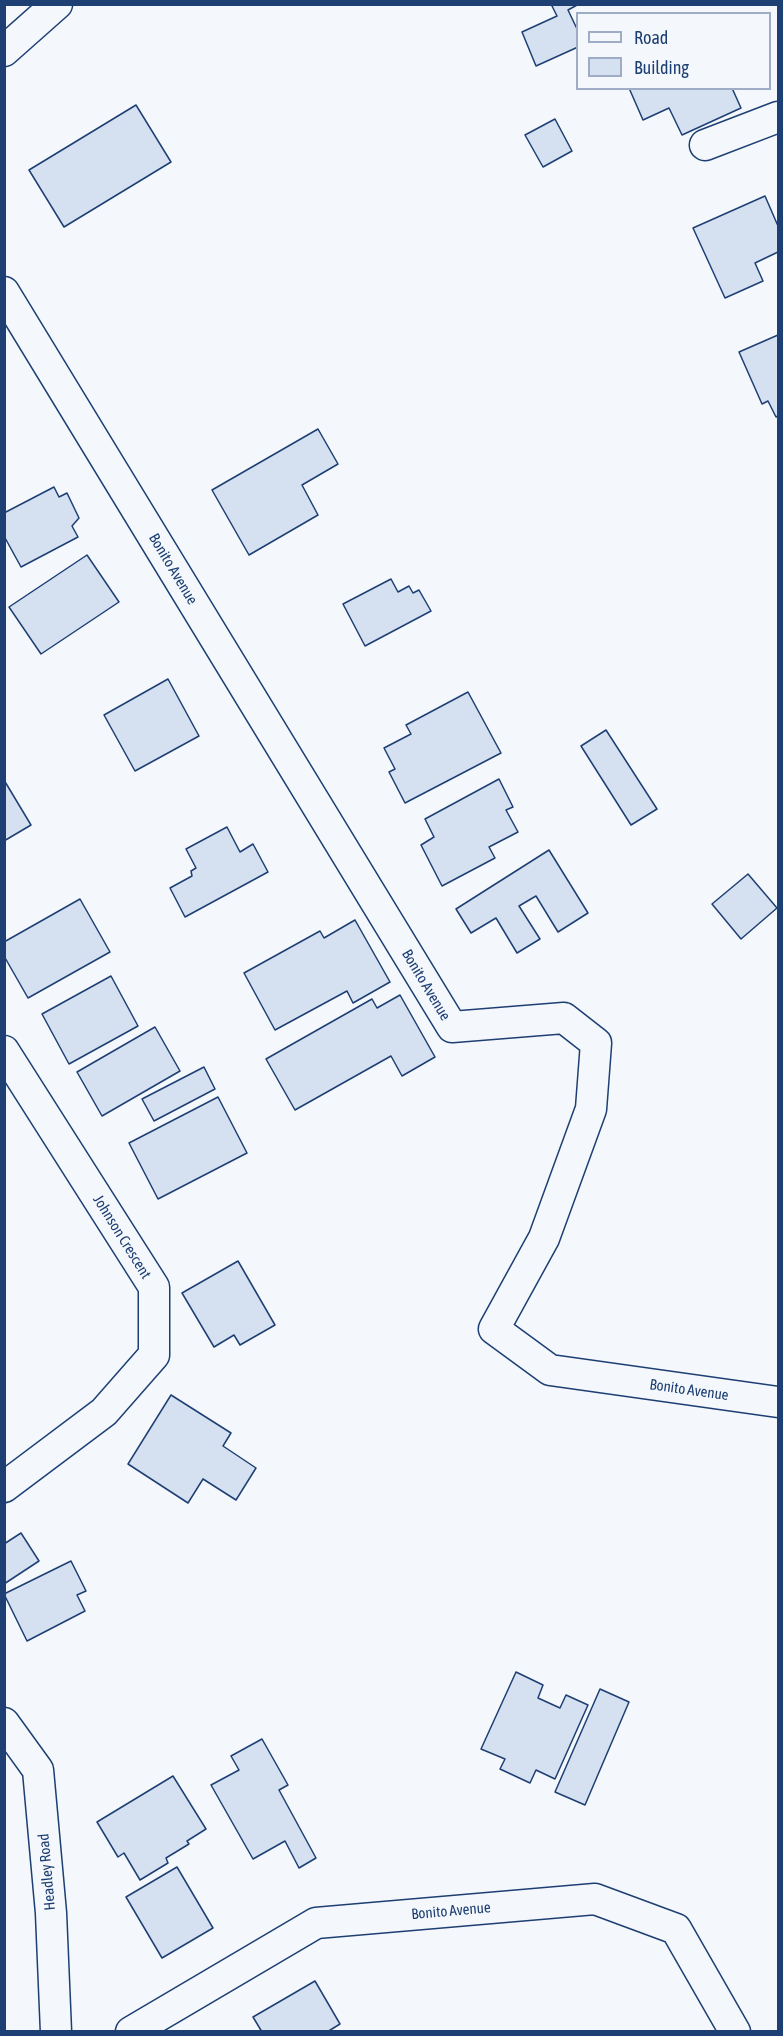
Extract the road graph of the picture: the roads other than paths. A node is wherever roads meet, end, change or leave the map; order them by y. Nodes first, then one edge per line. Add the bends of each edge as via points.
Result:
1 (57, 4) edge
2 (4, 51) edge
3 (778, 117) edge
4 (705, 145) dead end
5 (4, 292) edge
6 (4, 1051) edge
7 (778, 1402) edge
8 (4, 1487) edge
9 (4, 1723) edge
10 (56, 2031) edge
11 (131, 2031) edge
12 (735, 2031) edge

1 - 2 street
3 - 4 street
5 - 7 street, Bonito Avenue via 452,1028 564,1018 596,1043 591,1108 544,1238 494,1329 550,1370
6 - 8 street, Johnson Crescent via 154,1287 154,1355 104,1412
9 - 10 street, Headley Road via 38,1770 51,1913
11 - 12 street, Bonito Avenue via 316,1923 595,1899 676,1929

